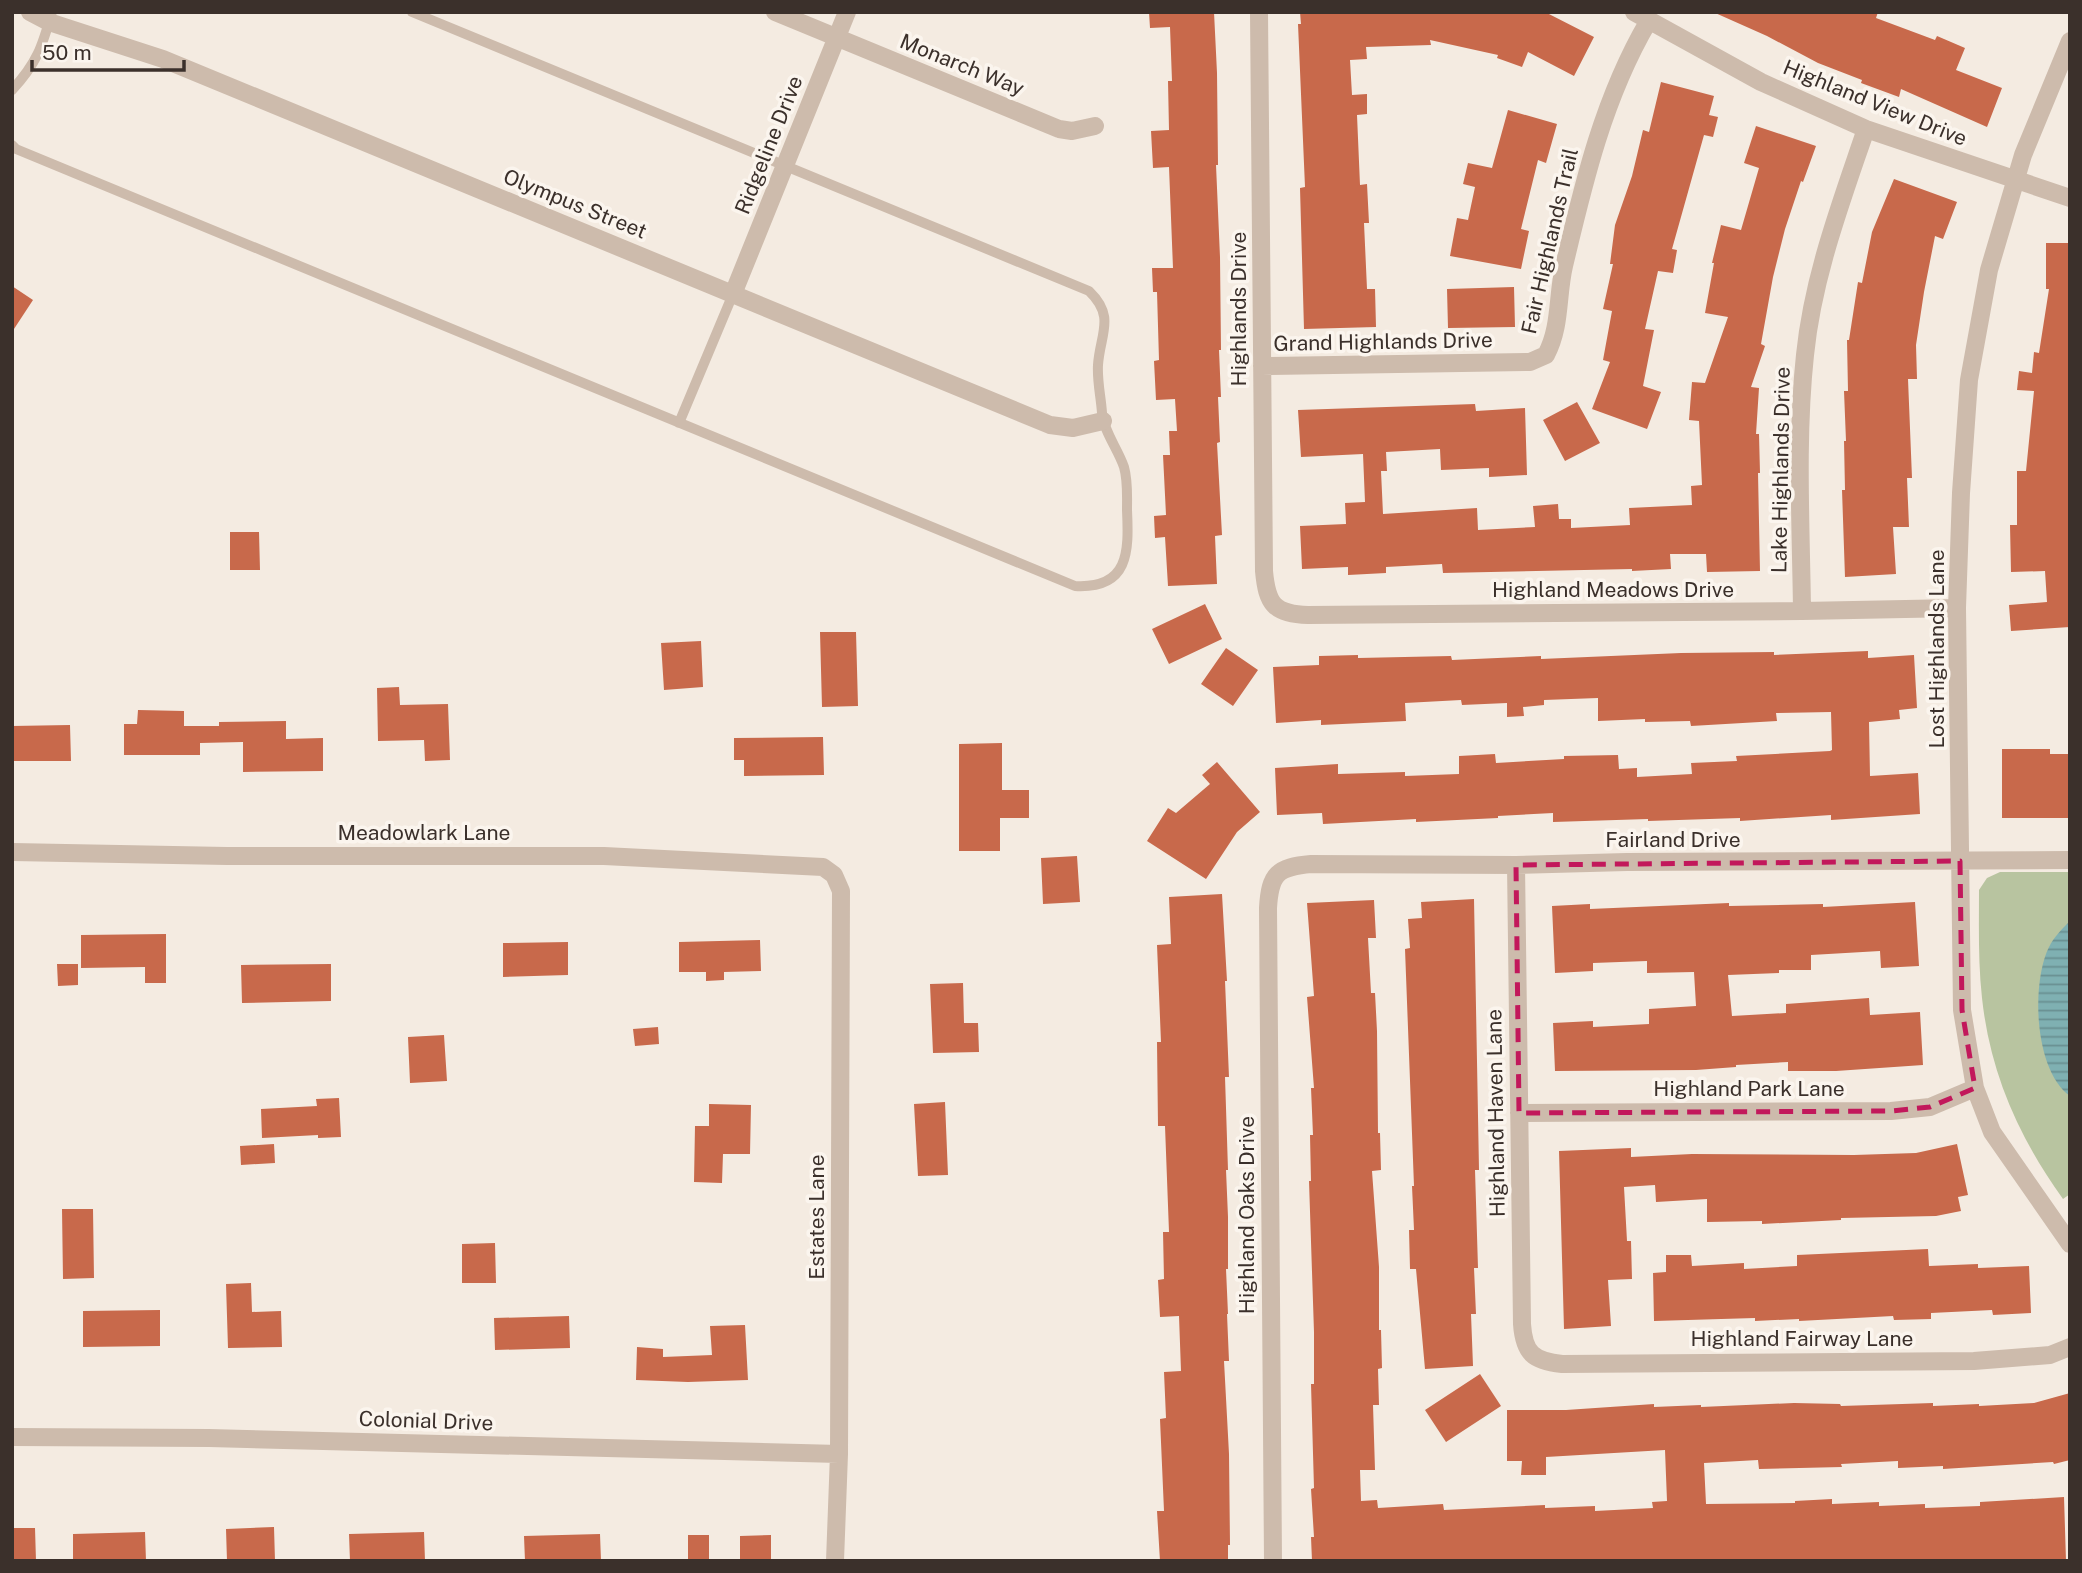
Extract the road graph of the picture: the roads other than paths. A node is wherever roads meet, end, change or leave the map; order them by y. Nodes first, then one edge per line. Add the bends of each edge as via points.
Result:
1 (30, 12) edge
2 (412, 12) edge
3 (775, 12) edge
4 (847, 12) edge
5 (1259, 12) edge
6 (51, 17) edge
7 (1641, 17) edge
8 (837, 38) junction
9 (2070, 41) edge
10 (12, 90) edge
11 (1095, 126) dead end
12 (1866, 129) junction
13 (12, 145) edge
14 (785, 166) junction
15 (2015, 181) junction
16 (2070, 198) edge
17 (733, 294) junction
18 (1546, 355) joint
19 (1262, 366) junction
20 (1103, 421) junction
21 (679, 423) junction
22 (1273, 604) joint
23 (1958, 608) junction
24 (1802, 611) junction
25 (12, 852) edge
26 (1961, 860) junction
27 (2070, 860) edge
28 (1516, 865) junction
29 (1278, 872) joint
30 (834, 875) joint
31 (1975, 1088) junction
32 (1519, 1113) junction
33 (2070, 1244) edge
34 (2070, 1347) edge
35 (1534, 1356) joint
36 (12, 1437) edge
37 (839, 1454) junction
38 (835, 1561) edge
39 (1273, 1561) edge

1 - 6 street, Olympus Street
2 - 14 lane
3 - 8 street, Monarch Way
4 - 8 street, Ridgeline Drive
5 - 19 street, Highlands Drive
6 - 10 lane via 33,67
6 - 17 street, Olympus Street
7 - 12 street, Highland View Drive via 1761,82
7 - 18 street, Fair Highlands Trail via 1583,184 1563,272 1555,338
8 - 11 street, Monarch Way via 1059,130
8 - 14 street, Ridgeline Drive
9 - 15 street, Lost Highlands Lane
12 - 15 street, Highland View Drive
12 - 24 street, Lake Highlands Drive via 1820,267 1805,354
13 - 21 lane
14 - 17 street, Ridgeline Drive
14 - 20 lane via 1089,291 1105,316 1098,364
15 - 16 street, Highland View Drive
15 - 23 street, Lost Highlands Lane via 1989,270 1969,380
17 - 20 street, Olympus Street via 1050,425 1073,428
17 - 21 lane
18 - 19 street, Grand Highlands Drive via 1530,362
19 - 22 street, Highlands Drive via 1264,571
20 - 21 lane via 1126,477 1128,547 1122,567 1111,578 1088,587 1075,586
22 - 24 street, Highland Meadows Drive via 1289,614 1308,615
23 - 24 street, Highland Meadows Drive
23 - 26 street, Lost Highlands Lane
25 - 30 street, Meadowlark Lane via 604,856 823,867
26 - 27 street, Fairland Drive
26 - 28 street, Fairland Drive
26 - 31 street, Lost Highlands Lane via 1962,1010
28 - 29 street, Fairland Drive via 1311,864
28 - 32 street, Highland Haven Lane
29 - 39 street, Highland Oaks Drive via 1269,889 1268,908
30 - 37 street, Estates Lane via 841,891
31 - 32 street, Highland Park Lane via 1930,1107 1891,1111
31 - 33 street, Lost Highlands Lane via 1992,1132
32 - 35 street, Highland Haven Lane via 1522,1324 1525,1346
34 - 35 street, Highland Fairway Lane via 2050,1355 1974,1361 1562,1364
36 - 37 street, Colonial Drive
37 - 38 street, Estates Lane

